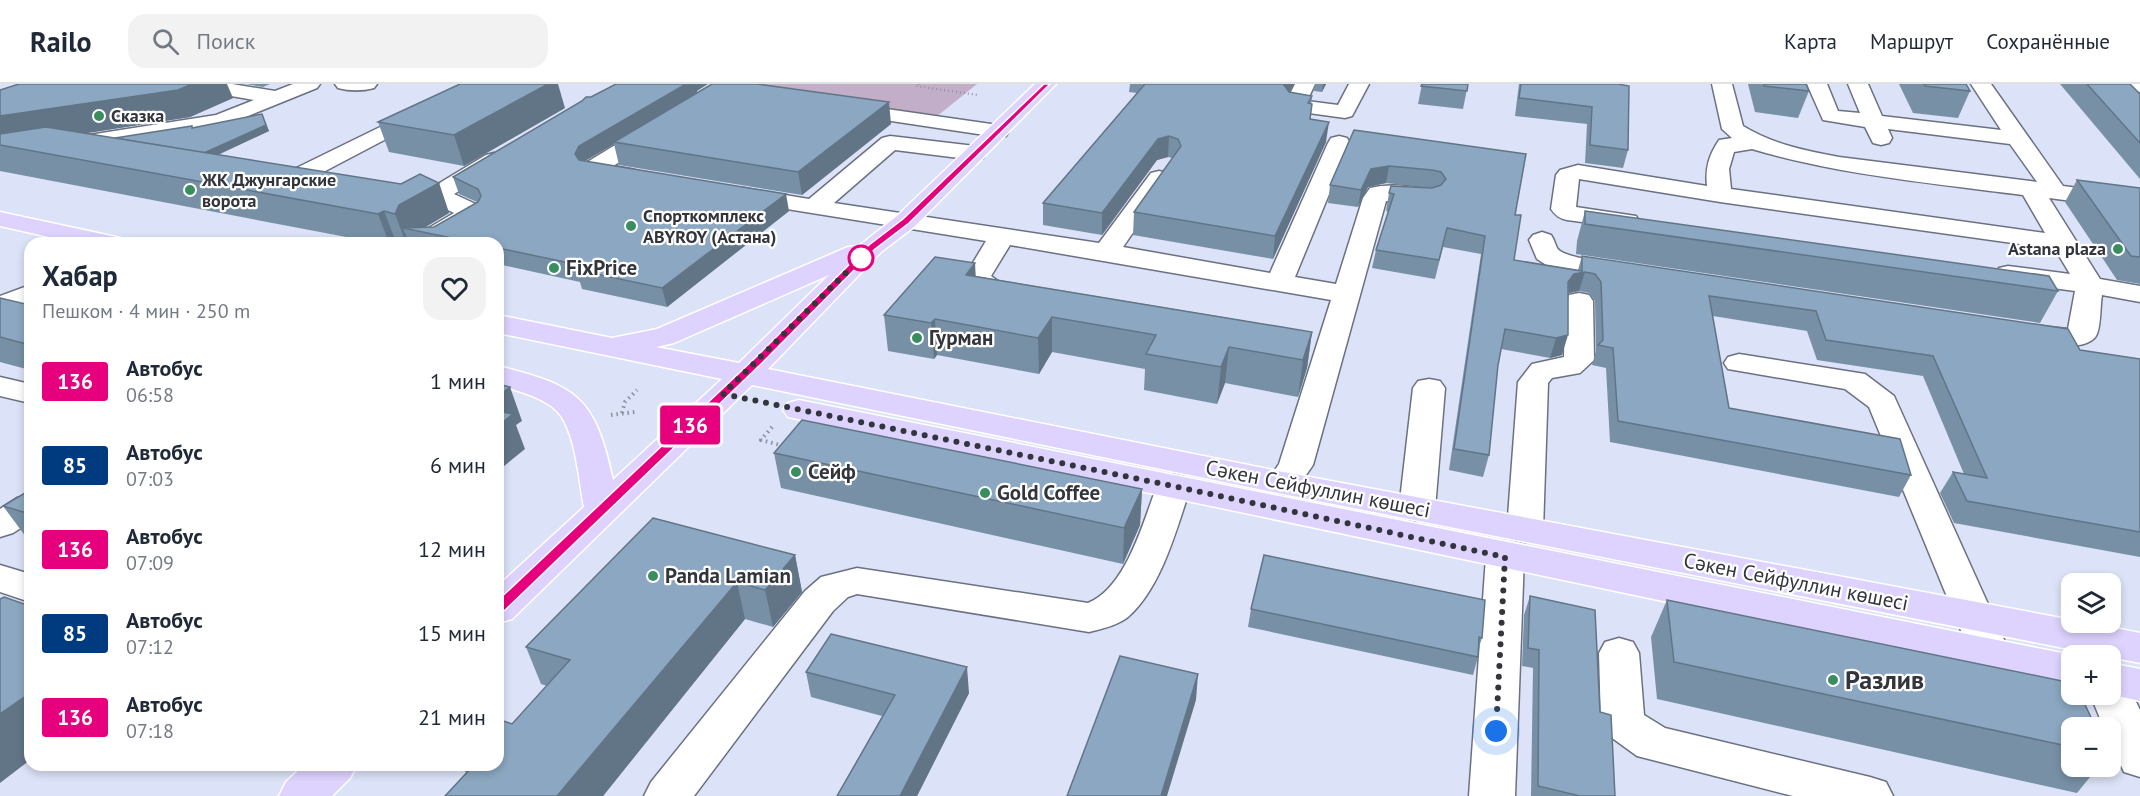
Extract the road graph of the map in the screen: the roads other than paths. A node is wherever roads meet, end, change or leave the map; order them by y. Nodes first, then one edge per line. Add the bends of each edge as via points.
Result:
1 (197, 84) edge
2 (310, 84) edge
3 (345, 84) edge
4 (367, 84) edge
5 (1046, 84) edge
6 (1305, 84) edge
7 (1359, 84) edge
8 (1722, 84) edge
9 (1818, 84) edge
10 (1858, 84) edge
11 (1981, 84) edge
12 (2123, 84) edge
13 (2140, 86) edge
14 (278, 98) junction
15 (827, 106) edge
16 (422, 112) edge
17 (672, 121) edge
18 (1873, 121) junction
19 (998, 131) junction
20 (2017, 138) junction
21 (1339, 142) dead end
22 (1753, 142) junction
23 (59, 146) junction
24 (517, 147) edge
25 (975, 153) junction
26 (0, 156) edge
27 (129, 158) edge
28 (1167, 166) edge
29 (1896, 172) junction
30 (248, 178) edge
31 (650, 179) edge
32 (720, 191) edge
33 (2043, 191) junction
34 (1720, 195) junction
35 (1428, 196) edge
36 (2140, 203) edge
37 (814, 207) junction
38 (0, 219) edge
39 (906, 221) junction
40 (1648, 224) edge
41 (1002, 236) junction
42 (84, 237) edge
43 (431, 237) edge
44 (1542, 240) dead end
45 (0, 242) edge
46 (2064, 243) junction
47 (24, 247) edge
48 (872, 247) junction
49 (1106, 252) junction
50 (1985, 271) edge
51 (1651, 277) edge
52 (1279, 283) junction
53 (2090, 285) junction
54 (1346, 294) junction
55 (2140, 294) edge
56 (24, 295) edge
57 (1035, 298) edge
58 (1579, 301) dead end
59 (0, 307) edge
60 (504, 325) edge
61 (2010, 331) edge
62 (598, 345) junction
63 (504, 347) edge
64 (1739, 363) dead end
65 (504, 377) edge
66 (733, 385) junction
67 (0, 386) edge
68 (1429, 388) dead end
69 (24, 392) edge
70 (1283, 483) junction
71 (1173, 486) junction
72 (1417, 509) junction
73 (24, 510) edge
74 (602, 510) junction
75 (0, 525) edge
76 (1515, 544) junction
77 (0, 578) edge
78 (24, 586) edge
79 (504, 603) edge
80 (1974, 616) junction
81 (2140, 648) edge
82 (1619, 653) dead end
83 (1991, 655) junction
84 (2061, 669) edge
85 (2121, 681) edge
86 (2140, 685) edge
87 (2116, 705) edge
88 (2140, 759) edge
89 (328, 771) edge
90 (302, 796) edge
91 (667, 796) edge
92 (1492, 796) edge
93 (1870, 796) edge

1 - 14 street
2 - 14 street
3 - 4 street
5 - 19 main road
6 - 7 street via 1294,106 1345,112
8 - 22 street via 1732,129
9 - 18 street via 1830,116
10 - 18 street
11 - 20 street
12 - 13 street
14 - 23 street via 221,121
15 - 19 street
16 - 30 street via 283,184
17 - 31 street via 592,169
18 - 20 street
18 - 29 street
19 - 25 main road
20 - 33 street
21 - 52 street
22 - 29 street via 1807,158
22 - 34 street via 1727,145 1721,154 1716,167
23 - 26 street
23 - 27 street
24 - 43 street via 436,195 473,212
25 - 37 street via 890,142
25 - 39 main road
28 - 49 street
29 - 33 street
32 - 37 street
33 - 36 street
33 - 46 street
34 - 40 street via 1578,172 1568,175 1563,209 1567,213
34 - 46 street
35 - 54 street via 1378,193
37 - 39 street
38 - 42 main road
39 - 41 street
39 - 48 main road
41 - 49 street
41 - 57 street via 983,264 978,276 981,283 993,290
44 - 51 street via 1546,253 1560,262
45 - 47 main road
46 - 53 street
48 - 62 main road via 664,337
48 - 66 main road
49 - 52 street
50 - 53 street
52 - 54 street
53 - 55 street
53 - 61 street via 2082,334 2056,338
54 - 70 street via 1296,465
56 - 59 street
58 - 76 street via 1579,360 1569,367 1543,370 1533,382
60 - 62 main road, Сәкен Сейфуллин көшесі
62 - 66 main road, Сәкен Сейфуллин көшесі
63 - 66 main road, Сәкен Сейфуллин көшесі
64 - 80 street via 1854,381 1883,403
65 - 74 main road via 545,392 572,408 586,440
66 - 70 main road, Сәкен Сейфуллин көшесі
66 - 71 main road, Сәкен Сейфуллин көшесі
66 - 74 main road
67 - 69 street
68 - 72 street
70 - 72 main road, Сәкен Сейфуллин көшесі
71 - 76 main road, Сәкен Сейфуллин көшесі
71 - 91 street via 1159,527 1127,594 1113,608 1089,618 857,582 835,587 819,601
72 - 76 main road, Сәкен Сейфуллин көшесі
73 - 75 street
74 - 79 main road
76 - 80 main road, Сәкен Сейфуллин көшесі
76 - 83 main road, Сәкен Сейфуллин көшесі
76 - 92 street
77 - 78 street
80 - 81 main road, Сәкен Сейфуллин көшесі
80 - 83 street
82 - 93 street via 1623,723 1653,743
83 - 84 main road, Сәкен Сейфуллин көшесі
85 - 86 main road
87 - 88 street
89 - 90 main road

